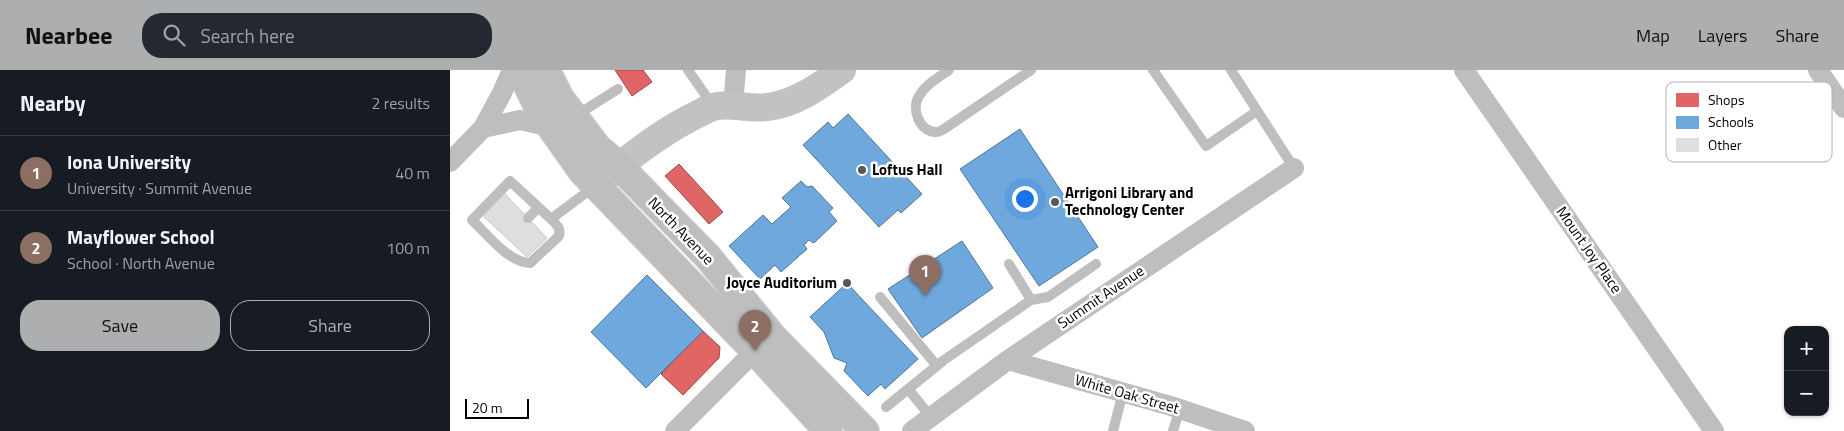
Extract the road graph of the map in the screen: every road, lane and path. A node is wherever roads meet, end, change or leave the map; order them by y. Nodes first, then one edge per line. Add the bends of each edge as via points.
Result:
1 (512, 70) edge
2 (520, 70) edge
3 (546, 70) edge
4 (688, 70) edge
5 (736, 70) edge
6 (842, 70) edge
7 (949, 70) edge
8 (1031, 70) edge
9 (1153, 70) edge
10 (1231, 70) edge
11 (1464, 70) edge
12 (1818, 70) edge
13 (1826, 82) edge
14 (618, 90) dead end
15 (1832, 90) edge
16 (723, 106) junction
17 (1844, 108) edge
18 (1258, 111) junction
19 (562, 122) junction
20 (482, 128) junction
21 (450, 162) edge
22 (619, 166) junction
23 (1294, 168) joint
24 (596, 186) junction
25 (538, 208) junction
26 (528, 218) dead end
27 (551, 219) junction
28 (1009, 264) dead end
29 (1096, 264) dead end
30 (880, 297) dead end
31 (1031, 300) junction
32 (764, 344) junction
33 (1008, 360) junction
34 (937, 366) junction
35 (908, 389) junction
36 (1123, 392) junction
37 (886, 407) dead end
38 (1180, 409) junction
39 (931, 417) junction
40 (1239, 430) edge
41 (675, 431) edge
42 (828, 431) edge
43 (865, 431) edge
44 (912, 431) edge
45 (1113, 431) edge
46 (1173, 431) edge
47 (1714, 431) edge

1 - 20 street
2 - 19 main road, North Avenue
3 - 19 main road, North Avenue via 560,98
4 - 16 lane
5 - 16 street
6 - 16 street via 795,99 767,108
7 - 8 lane via 927,85 915,105 919,120 932,131 939,132
9 - 18 lane via 1206,146
10 - 18 lane
11 - 47 street, Mount Joy Place
12 - 13 street
14 - 19 lane
15 - 17 street
16 - 22 street via 680,123
18 - 23 lane
19 - 20 street via 520,120
19 - 22 main road, North Avenue
19 - 24 main road, North Avenue via 581,170
20 - 21 street
22 - 24 street
22 - 32 main road, North Avenue via 708,257
23 - 33 street, Summit Avenue
24 - 27 lane
24 - 32 main road, North Avenue
25 - 26 lane
25 - 27 lane
25 - 27 lane via 510,181 472,220 503,241 513,259 530,263 559,236 558,226
28 - 31 lane
29 - 31 lane via 1048,297
30 - 34 lane
31 - 34 lane
32 - 41 street
32 - 42 main road, North Avenue
32 - 43 main road, North Avenue
33 - 36 street, White Oak Street
33 - 39 street, Summit Avenue
34 - 35 lane
35 - 37 lane
35 - 39 lane
36 - 38 street, White Oak Street
36 - 45 lane
38 - 40 street, White Oak Street
38 - 46 lane
39 - 44 street, Summit Avenue

